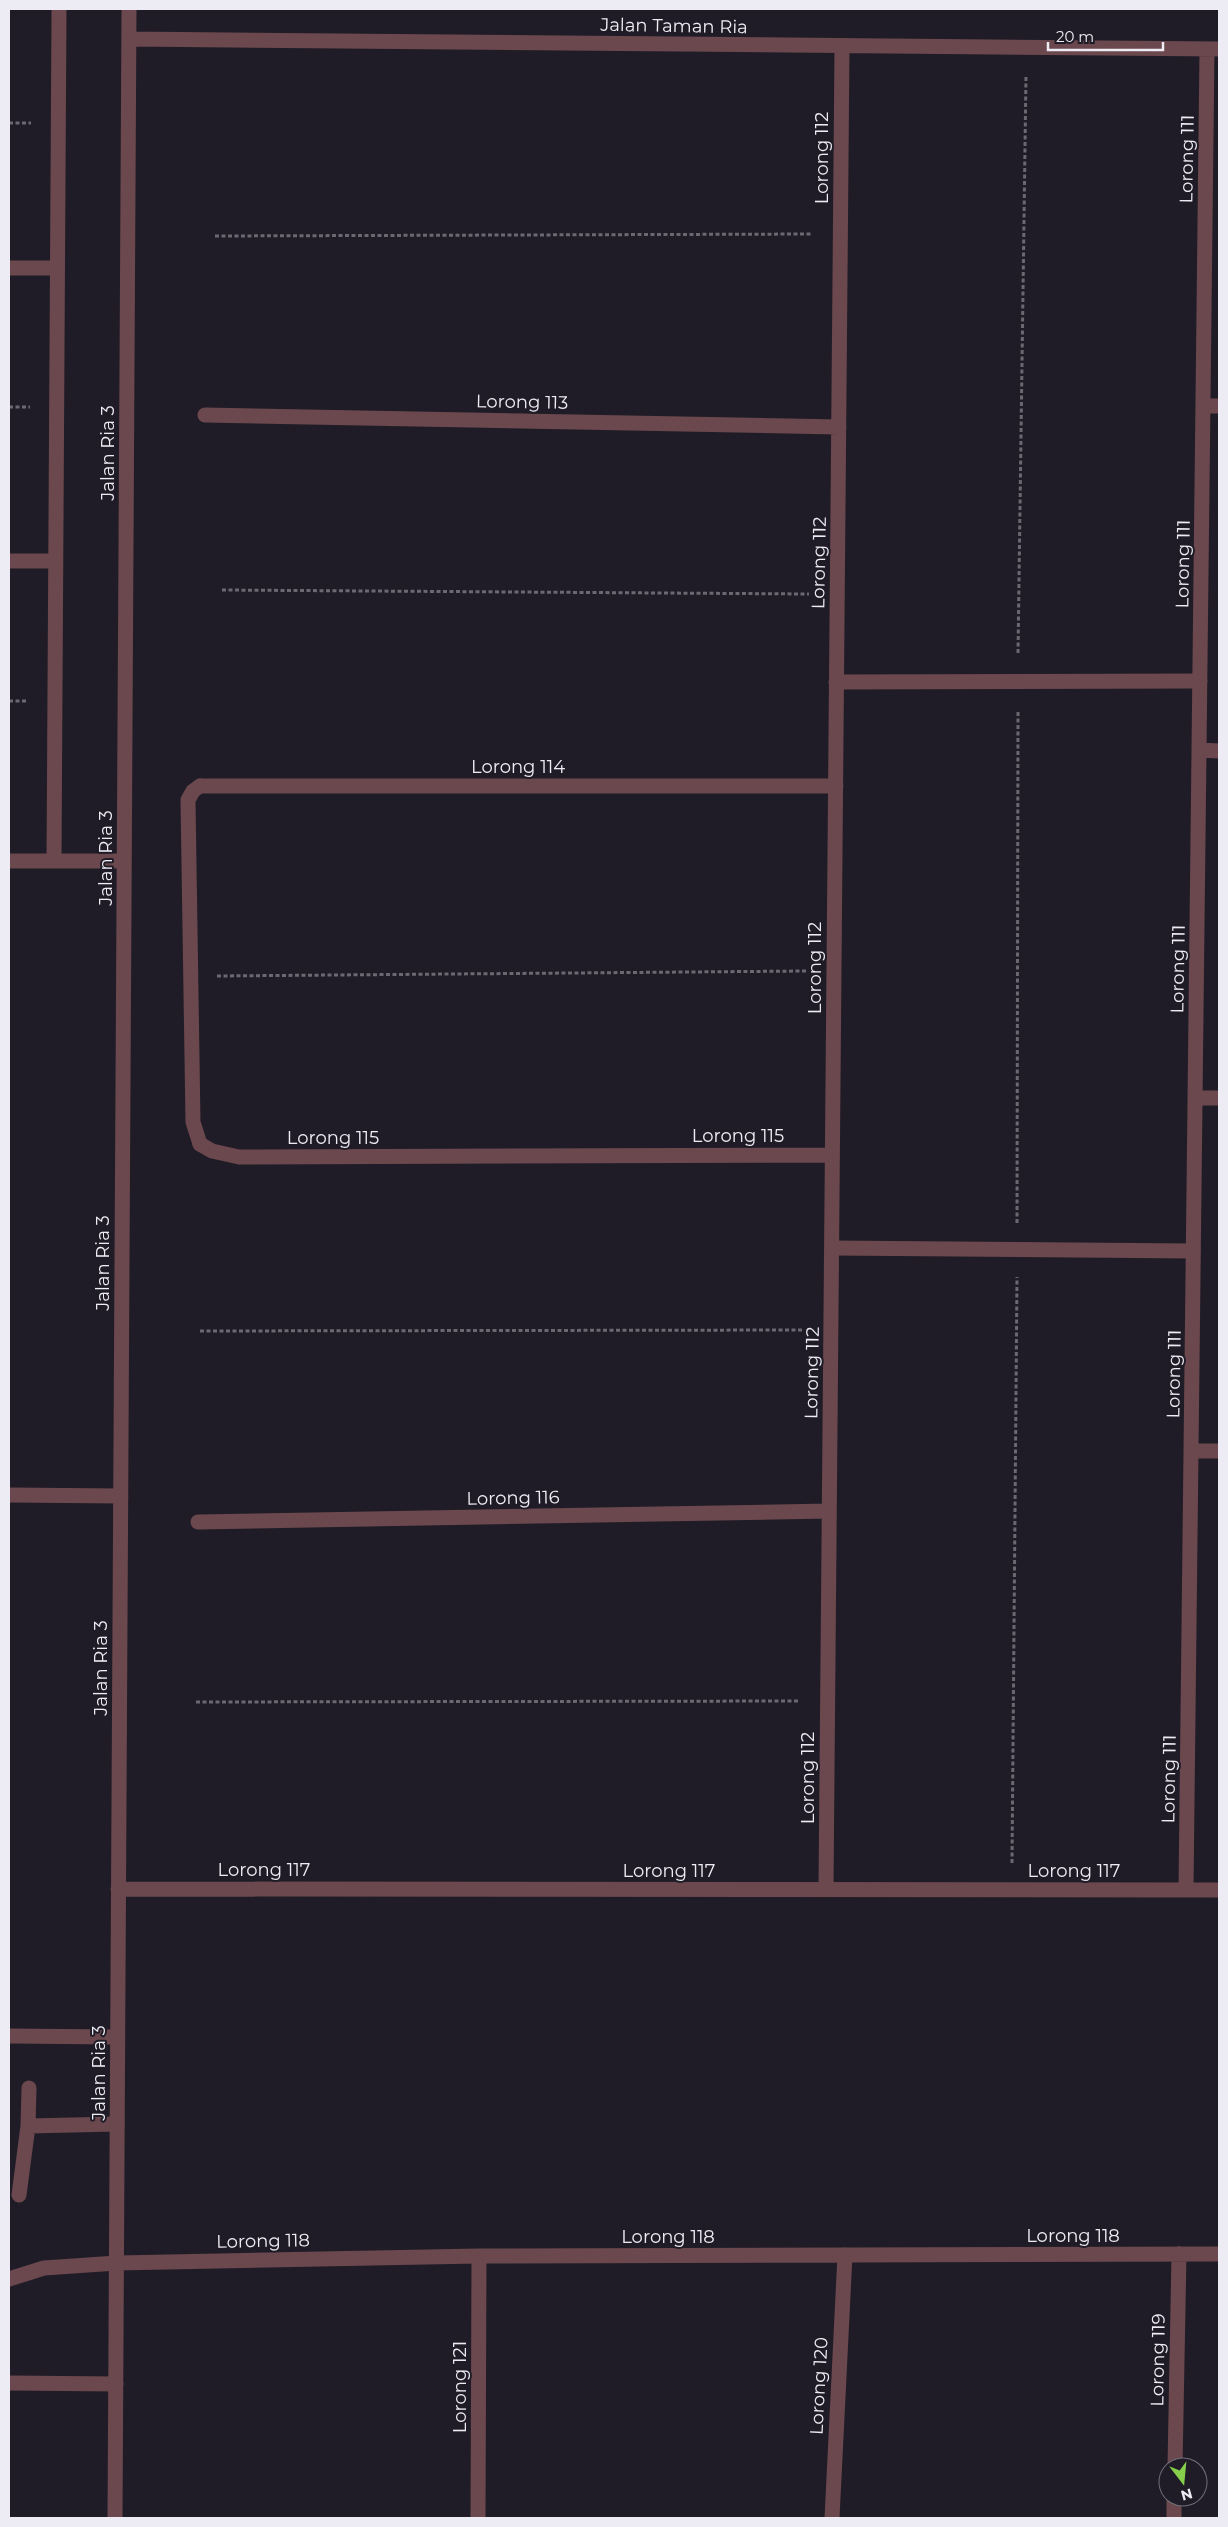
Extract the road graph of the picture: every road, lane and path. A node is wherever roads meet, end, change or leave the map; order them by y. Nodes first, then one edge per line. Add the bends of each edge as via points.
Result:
1 (59, 9) edge
2 (129, 9) edge
3 (129, 39) junction
4 (842, 47) junction
5 (1026, 47) junction
6 (1213, 49) edge
7 (841, 234) junction
8 (215, 236) dead end
9 (9, 268) edge
10 (57, 268) junction
11 (1203, 406) junction
12 (1219, 406) edge
13 (205, 415) dead end
14 (839, 427) junction
15 (9, 561) edge
16 (55, 561) junction
17 (222, 590) dead end
18 (837, 594) junction
19 (1200, 681) junction
20 (836, 682) junction
21 (1018, 682) junction
22 (1199, 750) junction
23 (1219, 751) edge
24 (200, 786) joint
25 (836, 786) junction
26 (9, 861) edge
27 (54, 861) junction
28 (124, 861) junction
29 (834, 970) junction
30 (190, 976) junction
31 (1195, 1098) junction
32 (1219, 1098) edge
33 (832, 1155) junction
34 (832, 1248) junction
35 (1017, 1250) junction
36 (1194, 1250) junction
37 (831, 1330) junction
38 (200, 1331) dead end
39 (1192, 1451) junction
40 (1219, 1451) edge
41 (9, 1495) edge
42 (121, 1496) junction
43 (829, 1511) junction
44 (198, 1522) dead end
45 (828, 1701) junction
46 (196, 1702) dead end
47 (118, 1889) junction
48 (826, 1890) junction
49 (1011, 1890) junction
50 (1186, 1890) junction
51 (1219, 1890) edge
52 (9, 2036) edge
53 (117, 2037) junction
54 (29, 2088) dead end
55 (117, 2124) junction
56 (28, 2126) junction
57 (19, 2195) dead end
58 (1179, 2254) junction
59 (1219, 2254) edge
60 (844, 2255) junction
61 (479, 2256) junction
62 (116, 2262) junction
63 (9, 2279) edge
64 (9, 2383) edge
65 (116, 2384) junction
66 (1175, 2457) edge
67 (115, 2518) edge
68 (478, 2518) edge
69 (832, 2518) edge

1 - 10 street
2 - 3 street, Jalan Ria 3
3 - 4 street, Jalan Taman Ria
3 - 28 street, Jalan Ria 3
4 - 5 street, Jalan Taman Ria
4 - 7 street, Lorong 112
5 - 6 street, Jalan Taman Ria
5 - 21 path
6 - 11 street, Lorong 111
7 - 8 path
7 - 14 street, Lorong 112
9 - 10 street
10 - 16 street
11 - 12 street
11 - 19 street, Lorong 111
13 - 14 street, Lorong 113
14 - 18 street, Lorong 112
15 - 16 street
16 - 27 street
17 - 18 path
18 - 20 street, Lorong 112
19 - 21 street
19 - 22 street, Lorong 111
20 - 21 street
20 - 25 street, Lorong 112
21 - 35 path
22 - 23 street
22 - 31 street, Lorong 111
24 - 25 street, Lorong 114
24 - 30 street, Lorong 115 via 188,800
25 - 29 street, Lorong 112
26 - 27 street
27 - 28 street
28 - 42 street, Jalan Ria 3
29 - 30 path
29 - 33 street, Lorong 112
30 - 33 street, Lorong 115 via 192,1122 200,1144 212,1152 239,1157
31 - 32 street
31 - 36 street, Lorong 111
33 - 34 street, Lorong 112
34 - 35 street
34 - 37 street, Lorong 112
35 - 36 street
35 - 49 path
36 - 39 street, Lorong 111
37 - 38 path
37 - 43 street, Lorong 112
39 - 40 street
39 - 50 street, Lorong 111
41 - 42 street
42 - 47 street, Jalan Ria 3
43 - 44 street, Lorong 116
43 - 45 street, Lorong 112
45 - 46 path
45 - 48 street, Lorong 112
47 - 48 street, Lorong 117
47 - 53 street, Jalan Ria 3
48 - 49 street, Lorong 117
49 - 50 street, Lorong 117
50 - 51 street, Lorong 117
52 - 53 street
53 - 55 street, Jalan Ria 3
54 - 56 street
55 - 56 street
55 - 62 street, Jalan Ria 3
56 - 57 street
58 - 59 street, Lorong 118
58 - 60 street, Lorong 118
58 - 66 street, Lorong 119
60 - 61 street, Lorong 118
60 - 69 street, Lorong 120
61 - 62 street, Lorong 118
61 - 68 street, Lorong 121
62 - 63 street, Lorong 118 via 44,2268
62 - 65 street, Jalan Ria 3
64 - 65 street
65 - 67 street, Jalan Ria 3

